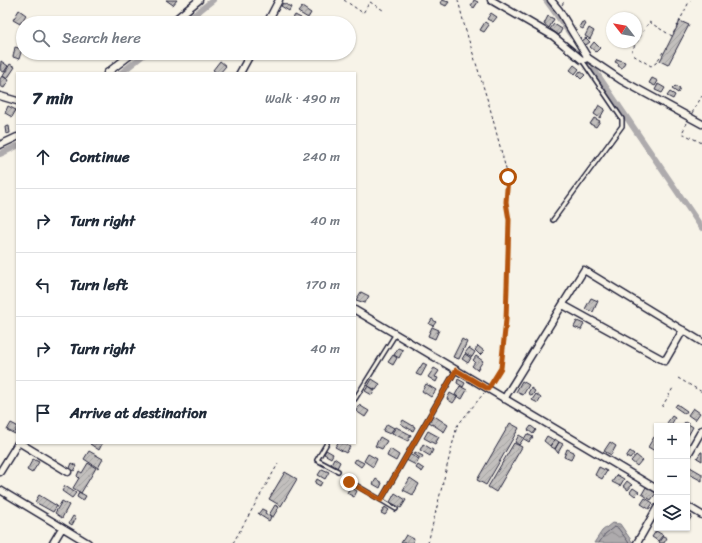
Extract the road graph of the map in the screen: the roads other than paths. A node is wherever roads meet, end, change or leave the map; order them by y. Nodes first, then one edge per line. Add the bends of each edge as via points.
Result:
1 (200, 0) edge
2 (279, 0) edge
3 (491, 0) edge
4 (551, 0) edge
5 (180, 16) edge
6 (271, 16) edge
7 (586, 59) junction
8 (124, 60) edge
9 (247, 60) edge
10 (108, 72) edge
11 (241, 72) edge
12 (0, 96) edge
13 (16, 101) edge
14 (702, 124) edge
15 (16, 138) edge
16 (0, 144) edge
17 (553, 220) dead end
18 (563, 305) junction
19 (356, 311) edge
20 (683, 330) junction
21 (395, 335) junction
22 (702, 342) edge
23 (456, 370) junction
24 (356, 397) edge
25 (504, 399) junction
26 (702, 430) edge
27 (18, 444) edge
28 (21, 444) edge
29 (326, 444) edge
30 (690, 451) edge
31 (338, 471) dead end
32 (0, 472) edge
33 (68, 472) dead end
34 (349, 482) dead end
35 (654, 487) edge
36 (0, 490) edge
37 (381, 500) junction
38 (690, 508) edge
39 (396, 509) dead end
40 (654, 513) edge
41 (702, 515) edge
42 (62, 528) junction
43 (53, 543) edge
44 (88, 543) edge
45 (637, 543) edge

1 - 5 street
2 - 6 street
3 - 7 street via 553,36
4 - 7 street
7 - 14 street
7 - 17 lane via 622,119 622,126
8 - 10 street
9 - 11 street
12 - 13 street
15 - 16 street
18 - 20 street via 665,361
18 - 20 street via 584,270
18 - 25 street
19 - 21 street
20 - 22 street
21 - 23 street
21 - 24 lane
23 - 25 street
23 - 37 lane
25 - 35 street
26 - 30 street
27 - 32 street
28 - 33 street
29 - 31 lane via 317,460
34 - 37 lane
36 - 42 street
37 - 39 lane
38 - 41 street
40 - 45 street
42 - 43 street
42 - 44 street

